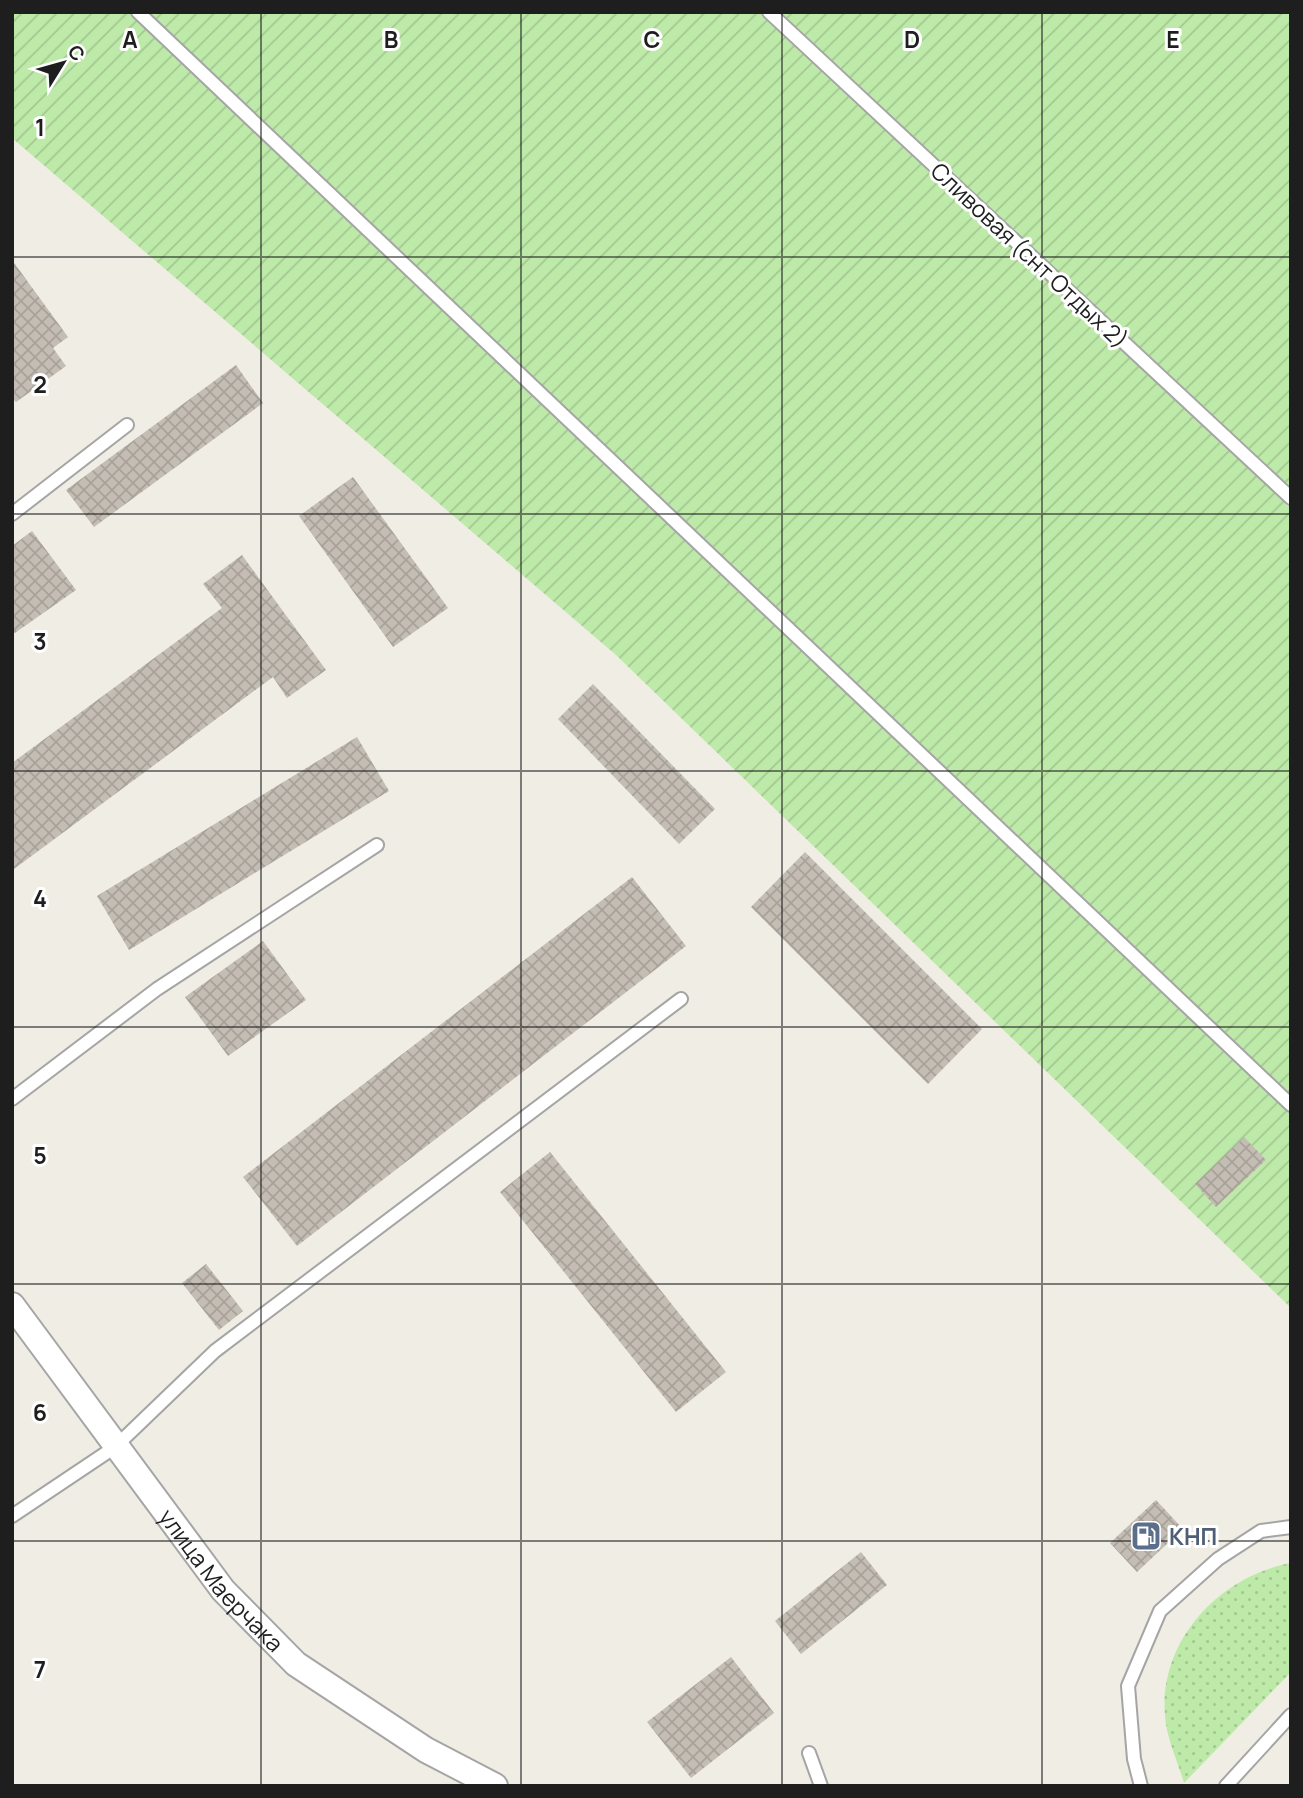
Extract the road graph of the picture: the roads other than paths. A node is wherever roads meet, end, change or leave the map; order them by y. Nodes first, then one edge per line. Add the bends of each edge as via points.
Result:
1 (138, 12) edge
2 (769, 12) edge
3 (127, 425) dead end
4 (1291, 498) edge
5 (12, 514) edge
6 (377, 845) dead end
7 (681, 999) dead end
8 (12, 1099) edge
9 (1291, 1105) edge
10 (12, 1305) edge
11 (115, 1447) junction
12 (12, 1516) edge
13 (1291, 1527) edge
14 (1291, 1715) edge
15 (809, 1753) dead end
16 (495, 1786) edge
17 (821, 1786) edge
18 (1142, 1786) edge
19 (1226, 1786) edge

1 - 9 lane
2 - 4 lane, Сливовая (снт Отдых 2)
3 - 5 lane
6 - 8 lane via 157,989
7 - 11 lane via 215,1351
10 - 11 street, улица Маерчака
11 - 12 lane
11 - 16 street, улица Маерчака via 223,1590 296,1664 426,1750
13 - 18 lane via 1261,1531 1218,1559 1160,1611 1128,1686 1134,1759
14 - 19 lane
15 - 17 lane

